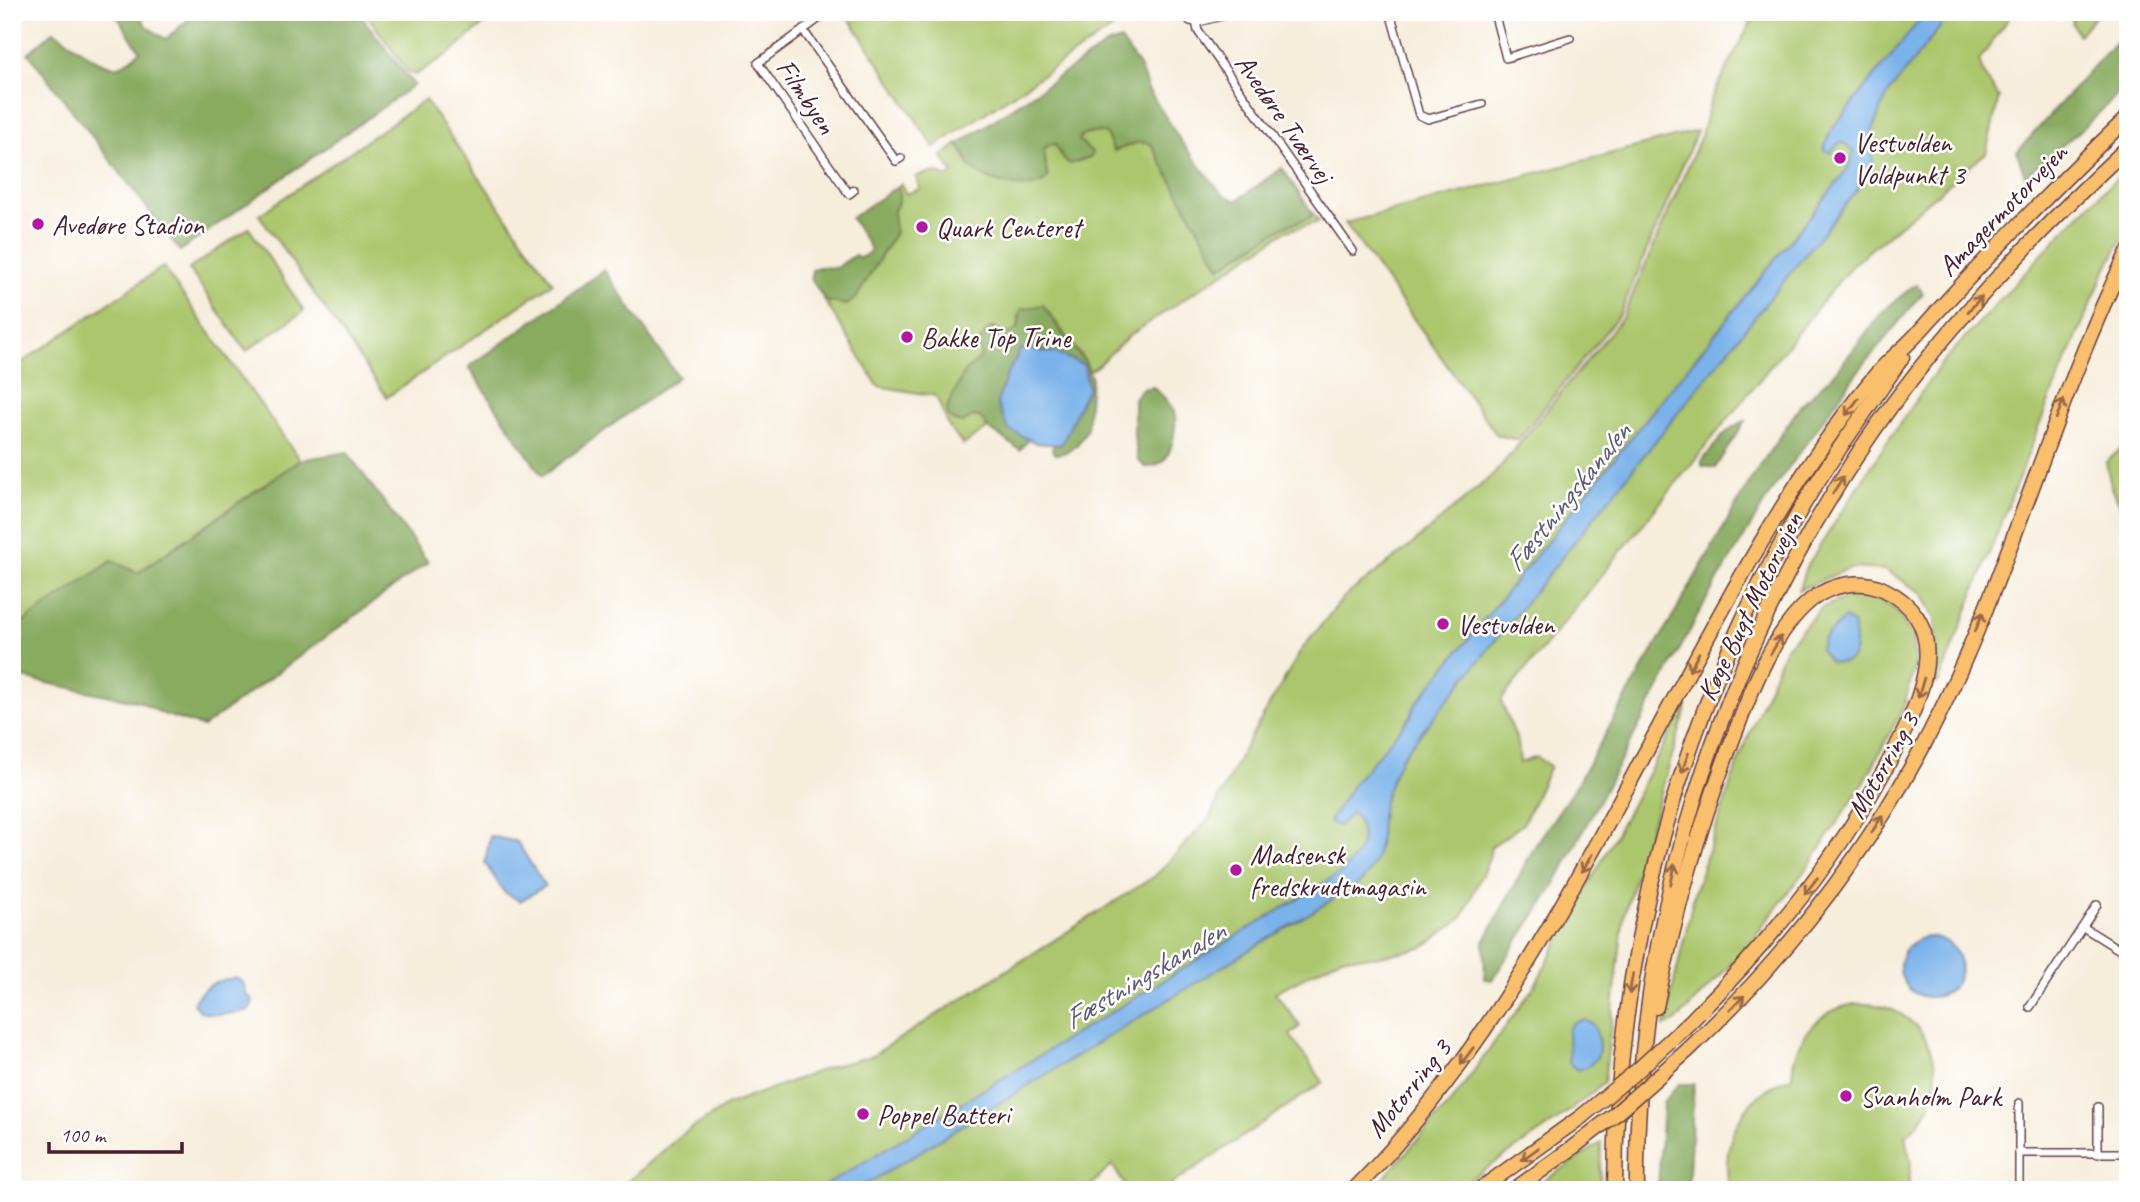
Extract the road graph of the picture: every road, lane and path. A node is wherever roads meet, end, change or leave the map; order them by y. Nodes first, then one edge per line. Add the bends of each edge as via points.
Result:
1 (828, 12) edge
2 (1183, 12) edge
3 (1234, 12) edge
4 (1390, 12) edge
5 (1494, 12) edge
6 (1196, 22) junction
7 (803, 30) junction
8 (1570, 38) dead end
9 (1482, 104) dead end
10 (2128, 117) edge
11 (2128, 147) edge
12 (901, 158) dead end
13 (854, 190) dead end
14 (1353, 251) dead end
15 (2128, 252) edge
16 (1914, 338) junction
17 (2097, 905) dead end
18 (2083, 927) junction
19 (2125, 951) edge
20 (2128, 998) edge
21 (2030, 1006) dead end
22 (1644, 1038) junction
23 (2019, 1103) dead end
24 (2098, 1107) dead end
25 (2019, 1153) junction
26 (2128, 1153) edge
27 (2098, 1154) junction
28 (1354, 1190) edge
29 (1479, 1190) edge
30 (1514, 1190) edge
31 (1615, 1190) edge
32 (1637, 1190) edge
33 (2019, 1190) edge

1 - 7 street, Filmbyen
2 - 6 street, Avedøre Tværvej
3 - 6 street
4 - 9 street via 1419,115 1428,119
5 - 8 street via 1506,58
6 - 14 street, Avedøre Tværvej
7 - 12 street, Filmbyen via 895,161
7 - 13 street, Filmbyen via 758,63 849,194
10 - 16 highway, Amagermotorvejen via 2018,224
22 -> 11 highway, Køge Bugt Motorvejen via 1658,940 1692,806 1748,655 1796,557 1864,445 1938,346 2017,257
30 -> 15 highway, Motorring 3, bridge via 1613,1116 1688,1050 1803,929 1873,831 1919,754 1976,632 2083,349
16 -> 28 highway, Motorring 3 via 1877,373 1791,494 1512,990 1471,1051
16 -> 31 highway, Køge Bugt Motorvejen via 1802,506 1730,648 1696,733 1639,936 1622,1052
17 - 18 street
18 - 19 street
18 - 21 street
19 - 20 street
22 -> 29 highway, bridge via 1701,826 1763,669 1782,635 1811,600 1843,584 1864,584 1896,596 1908,606 1923,633 1927,650 1923,685 1882,776 1823,869 1777,929 1690,1022 1581,1117
22 - 32 highway, Køge Bugt Motorvejen
23 - 25 street
24 - 27 street
25 - 27 street
25 - 33 street
26 - 27 street

